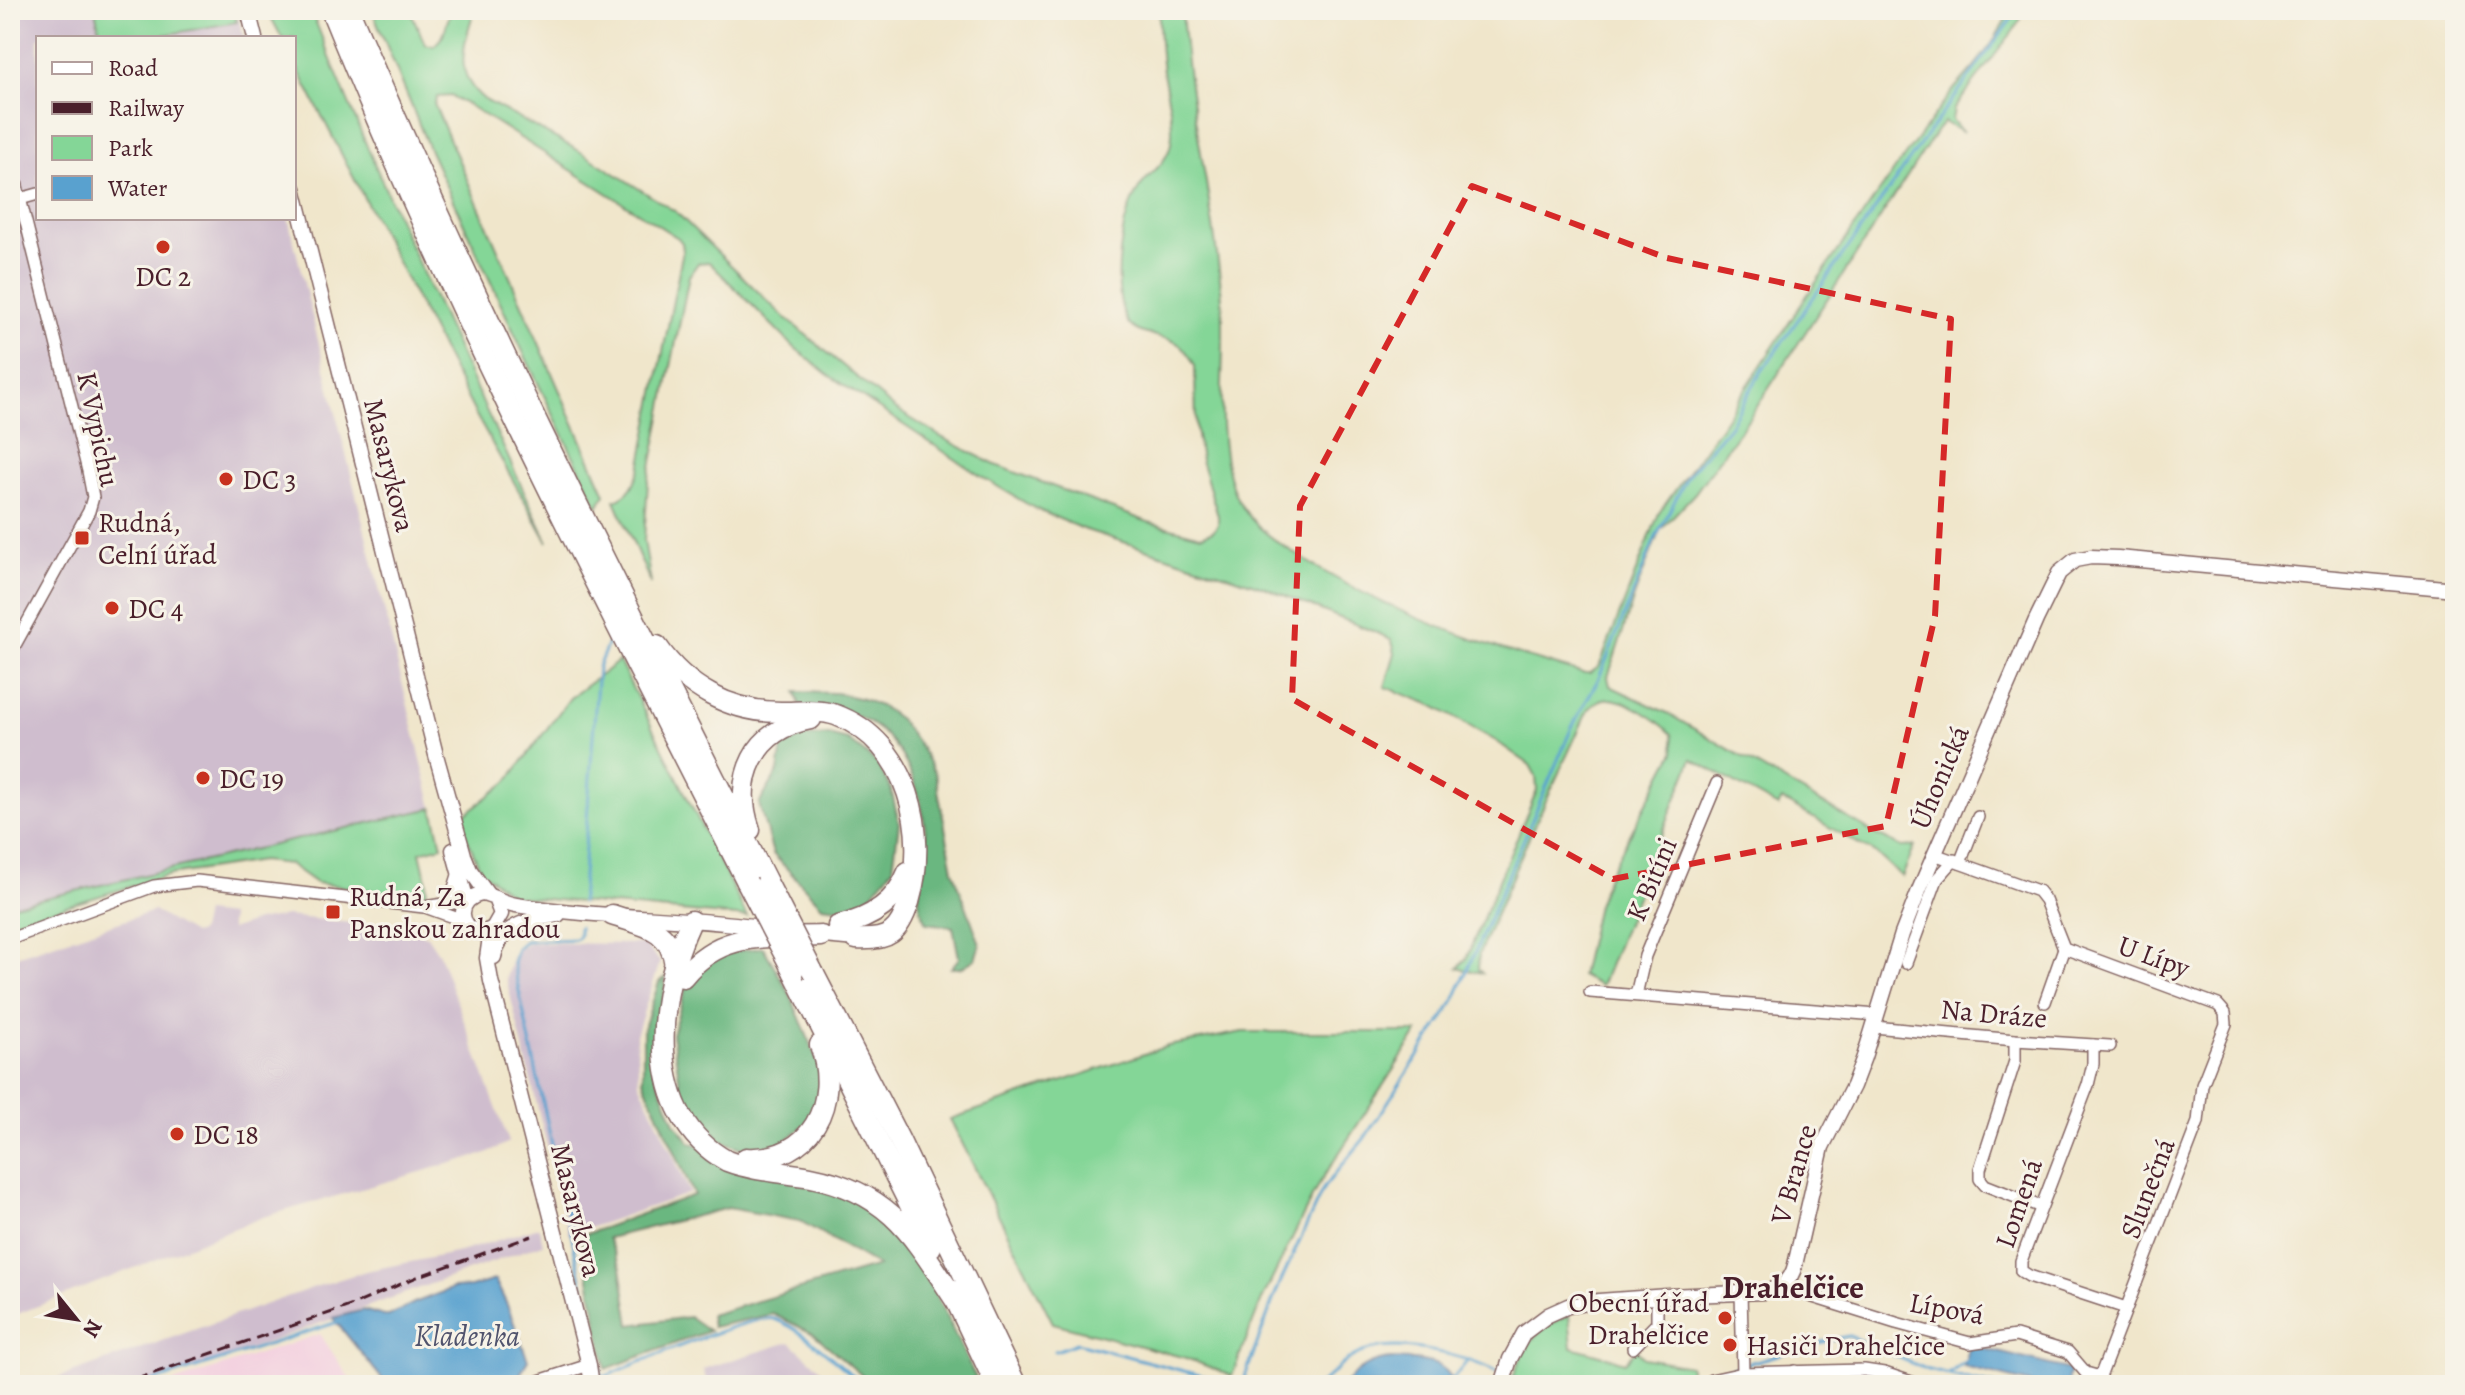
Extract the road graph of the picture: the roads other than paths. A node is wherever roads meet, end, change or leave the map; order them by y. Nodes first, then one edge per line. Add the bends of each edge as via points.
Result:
1 (248, 10) edge
2 (331, 10) edge
3 (349, 10) edge
4 (254, 36) edge
5 (10, 158) edge
6 (36, 195) edge
7 (296, 196) edge
8 (20, 199) junction
9 (615, 583) junction
10 (2455, 589) edge
11 (10, 654) edge
12 (854, 724) junction
13 (436, 755) junction
14 (1717, 783) dead end
15 (1978, 817) dead end
16 (915, 829) junction
17 (1934, 854) junction
18 (1957, 862) junction
19 (757, 882) junction
20 (492, 898) junction
21 (461, 901) junction
22 (424, 907) junction
23 (575, 912) junction
24 (612, 915) junction
25 (547, 917) junction
26 (691, 921) junction
27 (496, 925) junction
28 (468, 926) junction
29 (830, 931) junction
30 (10, 939) edge
31 (856, 939) joint
32 (2064, 948) junction
33 (1906, 963) dead end
34 (679, 971) junction
35 (793, 971) junction
36 (1590, 992) dead end
37 (1636, 995) junction
38 (2045, 1002) dead end
39 (2225, 1013) joint
40 (1875, 1021) junction
41 (2015, 1040) junction
42 (2093, 1045) junction
43 (2110, 1046) dead end
44 (508, 1048) junction
45 (707, 1147) junction
46 (2041, 1207) junction
47 (1778, 1288) junction
48 (1741, 1292) junction
49 (1657, 1297) junction
50 (956, 1301) junction
51 (2126, 1308) junction
52 (1633, 1348) dead end
53 (589, 1365) junction
54 (1743, 1367) junction
55 (1795, 1371) junction
56 (2103, 1381) edge
57 (535, 1385) edge
58 (592, 1385) edge
59 (996, 1385) edge
60 (1016, 1385) edge
61 (1502, 1385) edge
62 (1702, 1385) edge
63 (1794, 1385) edge
64 (1920, 1385) edge

1 - 4 main road
2 - 19 highway via 470,326 571,535
3 - 9 highway via 479,305
5 - 8 street, K Vypichu
6 - 8 street
7 - 13 main road, Masarykova
8 - 11 street, K Vypichu via 93,497
9 - 12 highway via 661,652 700,689 746,709 827,713
9 - 19 highway
10 - 17 main road, Úhonická via 2118,558 2075,560 2059,573 2036,620
12 - 16 highway via 876,740 894,764 908,794
12 - 19 highway via 821,718 797,722 774,733 754,755 745,780 744,809
13 - 20 main road, Masarykova via 464,855
13 - 21 main road, Masarykova
14 - 37 street, K Bitíni via 1645,956
15 - 18 street
16 - 29 highway via 909,869 896,894 872,915
16 - 31 highway via 915,869 902,920 883,938
17 - 18 street
17 - 40 main road, Úhonická
18 - 32 street via 2038,891
18 - 33 street via 1937,879
19 - 35 highway, bridge
19 - 60 highway, bridge via 814,974 899,1139
20 - 21 main road via 476,894
20 - 23 main road
20 - 27 main road via 501,911
21 - 22 street
21 - 28 main road
22 - 28 street
22 - 30 street via 197,881 154,886
23 - 24 main road
23 - 25 main road
24 - 26 main road
24 - 34 highway via 660,933 671,946
25 - 27 main road via 524,916
25 - 44 main road via 509,929 495,951
26 - 29 main road
26 - 34 highway via 694,946
27 - 28 main road via 482,933
27 - 44 main road, Masarykova via 488,964
28 - 44 main road, Masarykova
29 - 31 main road
29 - 34 highway via 727,944
32 - 38 street
32 - 39 street, U Lípy via 2218,1005
34 - 45 highway via 663,1053 681,1117
35 - 45 highway via 826,1064 822,1113 796,1144 770,1156 744,1158
35 - 50 highway
36 - 37 street, Na Dráze
37 - 40 street, Na Dráze
39 - 51 street, Slunečná via 2226,1024 2202,1085 2198,1122
40 - 41 street, Na Dráze
40 - 47 main road, V Brance via 1853,1086 1822,1147 1794,1271
41 - 42 street, Na Dráze
41 - 46 street via 2015,1061 1980,1179
42 - 43 street, Na Dráze
42 - 46 street, Lomená via 2088,1085
44 - 53 main road, Masarykova
45 - 50 highway via 733,1163 832,1182 872,1199 903,1226
46 - 51 street, Lomená via 2021,1271
47 - 48 main road
47 - 56 street, Lípová via 1970,1343 2016,1336 2068,1352 2086,1373
48 - 49 main road
48 - 54 street
49 - 52 street via 1657,1323
49 - 61 main road via 1568,1306 1548,1315 1524,1333
50 - 59 highway
51 - 56 street, Slunečná
53 - 57 street
53 - 58 main road, Masarykova
54 - 55 street
54 - 62 street
55 - 63 street
55 - 64 street via 1864,1370

